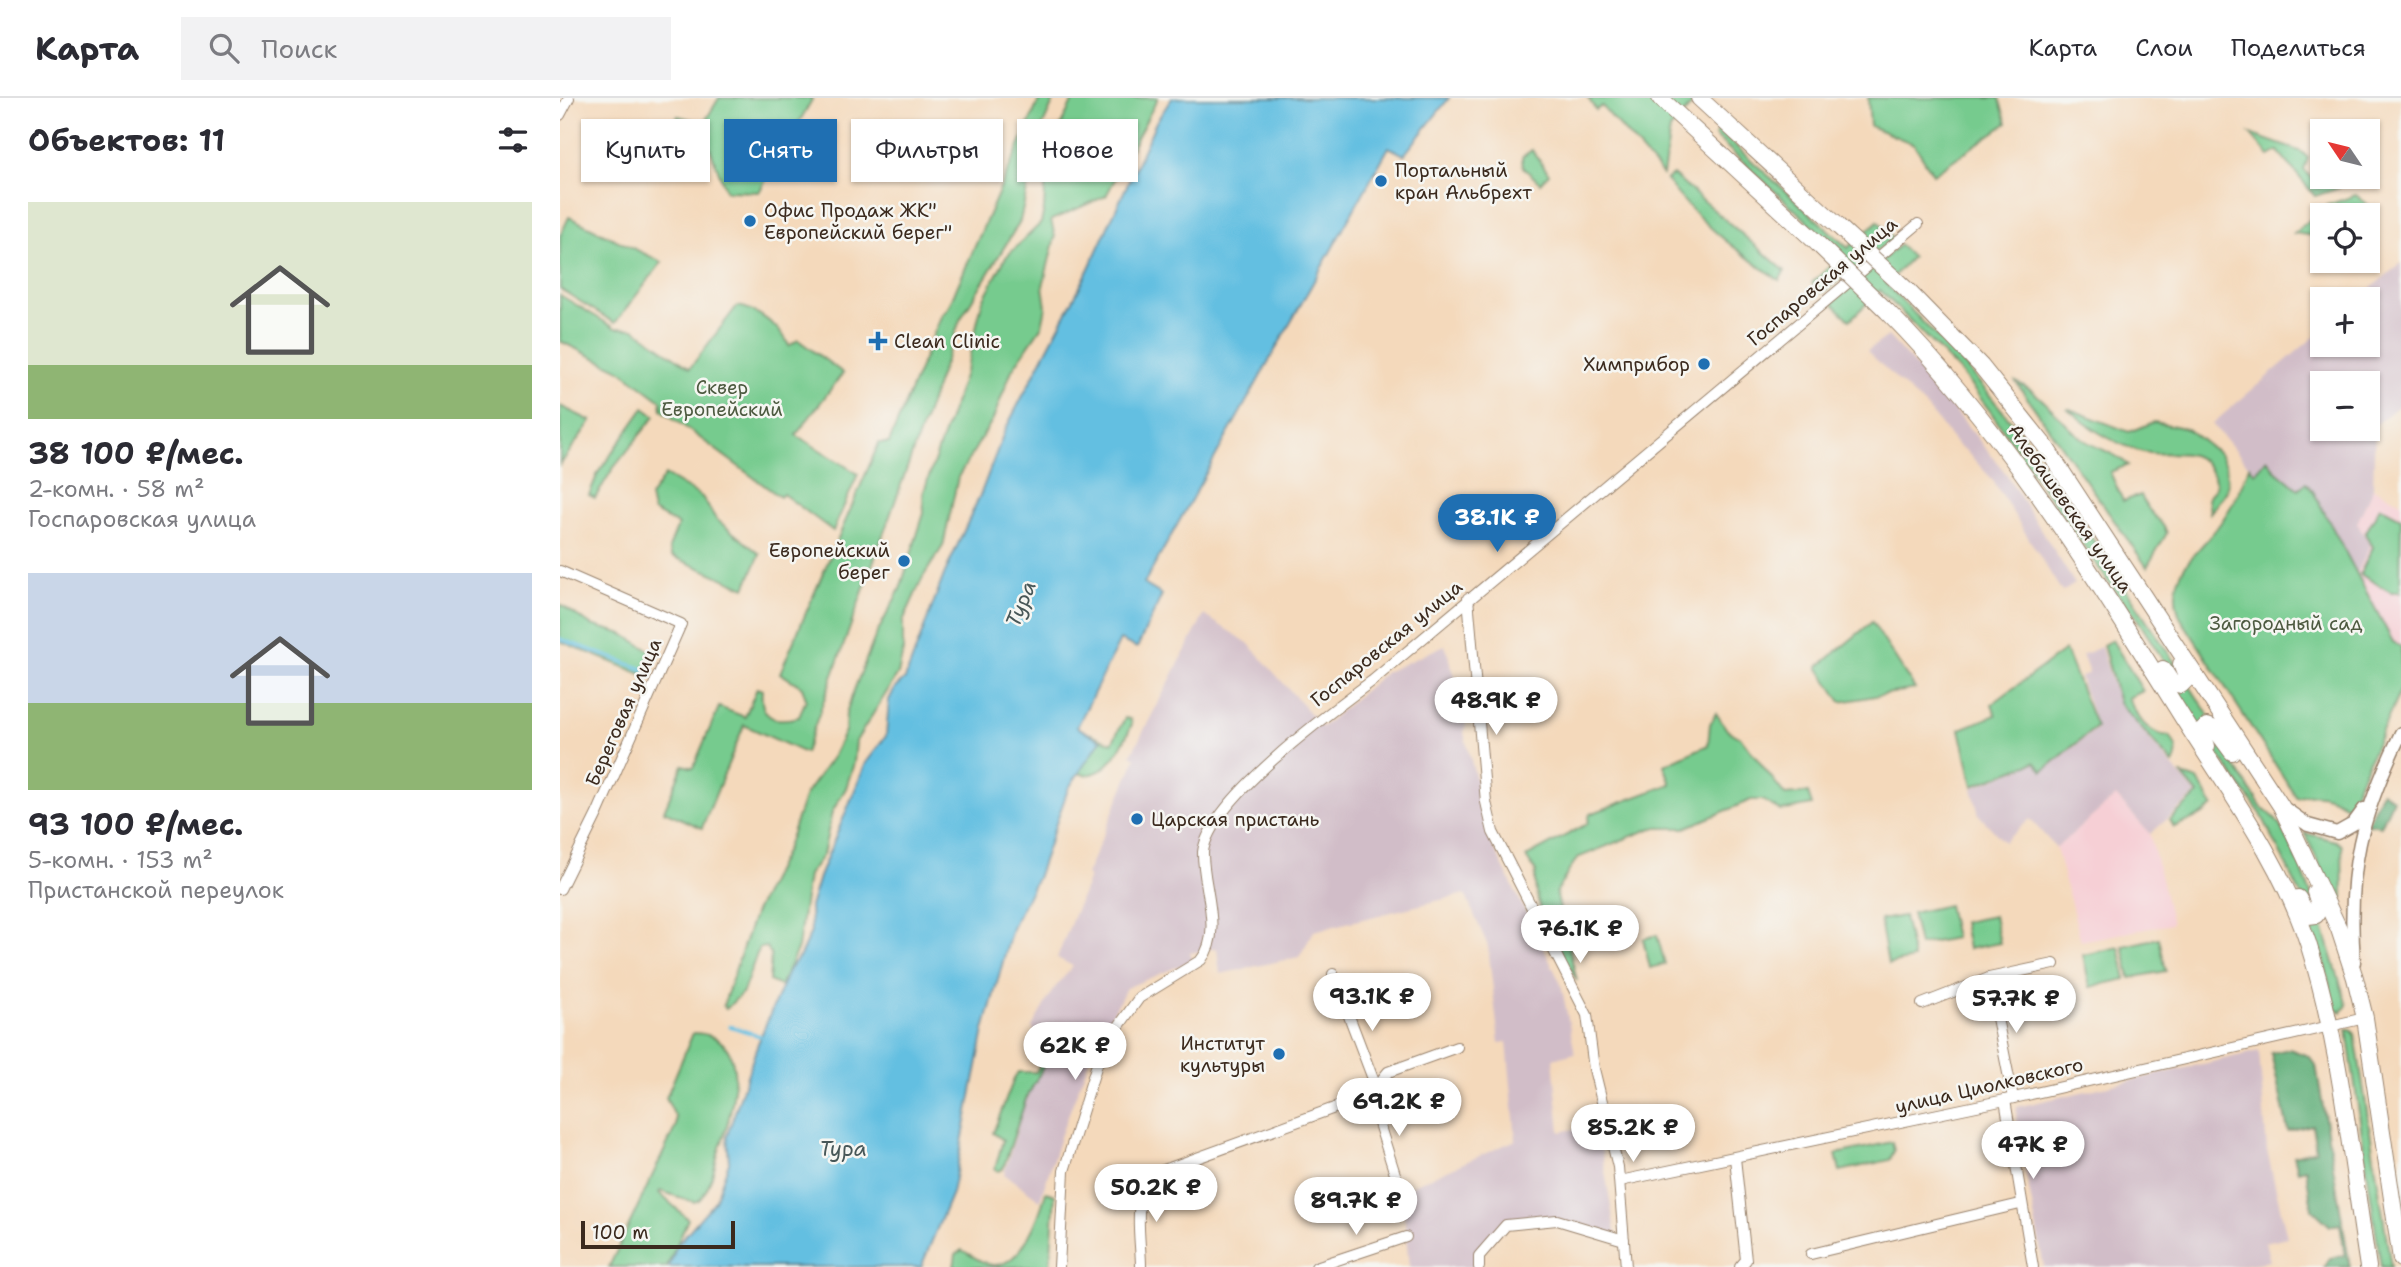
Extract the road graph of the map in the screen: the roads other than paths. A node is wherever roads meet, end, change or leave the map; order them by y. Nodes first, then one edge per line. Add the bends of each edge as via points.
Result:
1 (569, 98) edge
2 (1660, 98) edge
3 (1699, 98) edge
4 (560, 115) edge
5 (1918, 223) dead end
6 (560, 571) edge
7 (1468, 598) junction
8 (2133, 637) junction
9 (2174, 644) junction
10 (2401, 733) edge
11 (2207, 756) junction
12 (2251, 764) junction
13 (2370, 800) junction
14 (2281, 806) junction
15 (2273, 863) junction
16 (560, 890) edge
17 (2352, 903) junction
18 (2323, 913) junction
19 (2054, 964) dead end
20 (1333, 974) dead end
21 (1989, 978) junction
22 (2355, 978) junction
23 (1922, 1004) dead end
24 (2365, 1018) junction
25 (2329, 1025) junction
26 (1457, 1047) dead end
27 (1370, 1095) junction
28 (2009, 1099) junction
29 (1735, 1158) junction
30 (1620, 1181) junction
31 (1400, 1190) dead end
32 (2020, 1204) junction
33 (1406, 1237) dead end
34 (1624, 1240) junction
35 (1811, 1254) dead end
36 (2401, 1259) edge
37 (1059, 1267) edge
38 (1141, 1267) edge
39 (1316, 1267) edge
40 (1479, 1267) edge
41 (1626, 1267) edge
42 (1742, 1267) edge
43 (2032, 1267) edge
44 (2368, 1267) edge

1 - 4 street
2 - 8 main road, Алебашевская улица, bridge via 1887,311 1959,389 2011,456
3 - 9 main road, Алебашевская улица, bridge via 1907,290 1981,366 2045,446
5 - 7 street, Госпаровская улица
6 - 16 street, Береговая улица via 681,624
7 - 30 street via 1486,802 1493,832 1587,1015 1594,1069
7 - 37 street, Госпаровская улица via 1372,681 1306,730 1218,818 1204,840 1212,936 1206,954 1139,998 1097,1064 1064,1171
8 - 9 main road via 2153,653 2172,682 2181,685 2187,674
8 - 11 main road, Алебашевская улица
9 - 12 main road, Алебашевская улица
10 - 13 street
11 - 12 main road via 2201,732 2207,726
11 - 15 main road, Алебашевская улица
12 - 14 main road, Алебашевская улица
13 - 14 street via 2353,824 2337,834 2308,825
13 - 17 street
14 - 18 main road, Алебашевская улица via 2314,873
15 - 18 main road via 2285,873 2305,912
15 - 25 main road, Алебашевская улица via 2307,941
17 - 18 street
17 - 22 street
18 - 22 main road, Алебашевская улица
19 - 21 street
20 - 27 street via 1373,1079
21 - 23 street
21 - 28 street
22 - 24 main road, Алебашевская улица
24 - 25 street, улица Циолковского
24 - 36 main road, Алебашевская улица
25 - 28 street, улица Циолковского
25 - 44 main road, Алебашевская улица
26 - 27 street via 1388,1072
27 - 31 street
27 - 38 street via 1153,1174 1140,1201
28 - 29 street, улица Циолковского
28 - 32 street
29 - 30 street, улица Циолковского
29 - 42 street via 1746,1260
30 - 34 street
32 - 35 street
32 - 43 street
33 - 39 street
34 - 40 street via 1557,1220 1506,1224 1479,1256
34 - 41 street

